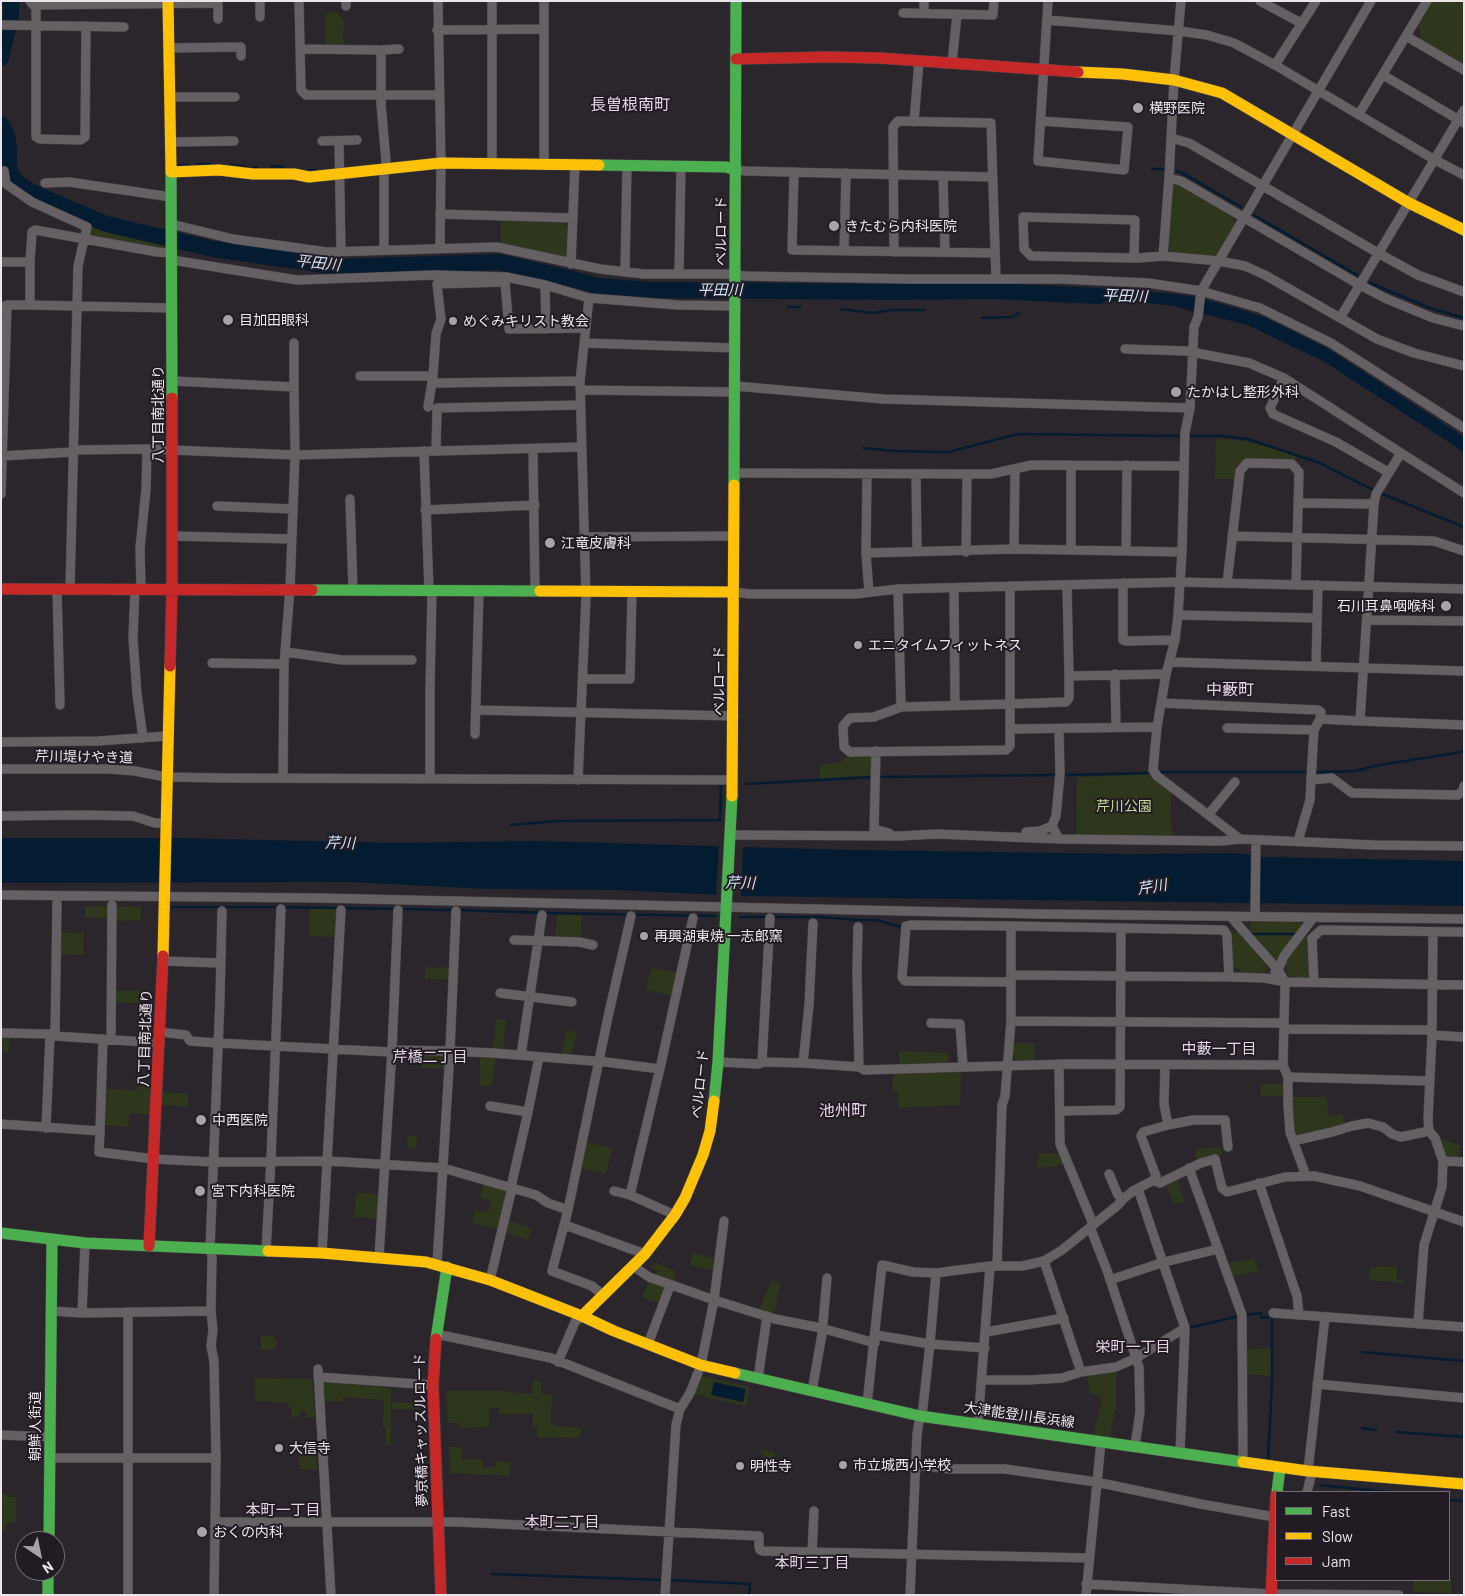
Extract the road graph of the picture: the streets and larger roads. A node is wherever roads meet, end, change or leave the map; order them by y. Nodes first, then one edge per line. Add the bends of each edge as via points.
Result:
1 (260, 1) edge
2 (299, 1) edge
3 (438, 1) edge
4 (492, 1) edge
5 (544, 1) edge
6 (736, 1) edge
7 (924, 1) edge
8 (994, 1) edge
9 (1048, 1) edge
10 (1181, 1) edge
11 (1260, 1) edge
12 (1316, 1) edge
13 (1371, 1) edge
14 (1427, 1) edge
15 (168, 2) edge
16 (218, 2) edge
17 (33, 3) edge
18 (74, 3) edge
19 (117, 3) edge
20 (903, 13) dead end
21 (924, 13) junction
22 (957, 14) junction
23 (260, 16) dead end
24 (218, 19) dead end
25 (1047, 20) junction
26 (1301, 23) junction
27 (7, 25) edge
28 (36, 26) junction
29 (86, 26) junction
30 (124, 27) dead end
31 (544, 29) junction
32 (437, 30) junction
33 (492, 30) junction
34 (1179, 30) junction
35 (1406, 36) junction
36 (169, 48) junction
37 (300, 49) junction
38 (399, 49) dead end
39 (382, 50) junction
40 (241, 56) dead end
41 (736, 59) junction
42 (919, 61) junction
43 (952, 63) junction
44 (1275, 65) junction
45 (1464, 70) edge
46 (1044, 71) junction
47 (1383, 75) junction
48 (1174, 80) junction
49 (1319, 91) junction
50 (438, 94) junction
51 (381, 96) junction
52 (170, 97) junction
53 (234, 97) dead end
54 (1464, 110) edge
55 (1359, 114) junction
56 (1041, 121) junction
57 (1461, 121) edge
58 (914, 122) junction
59 (1292, 134) junction
60 (1171, 138) junction
61 (357, 140) dead end
62 (234, 141) dead end
63 (322, 141) dead end
64 (339, 141) junction
65 (171, 142) junction
66 (1435, 160) junction
67 (441, 163) junction
68 (492, 163) junction
69 (544, 164) junction
70 (575, 164) junction
71 (627, 166) junction
72 (681, 166) junction
73 (386, 169) junction
74 (736, 170) junction
75 (1, 171) edge
76 (171, 172) junction
77 (794, 172) junction
78 (340, 173) junction
79 (846, 173) junction
80 (894, 175) junction
81 (1464, 175) edge
82 (943, 176) junction
83 (992, 177) junction
84 (1169, 178) junction
85 (45, 183) dead end
86 (1263, 186) junction
87 (171, 197) junction
88 (1409, 203) junction
89 (440, 214) junction
90 (1244, 217) junction
91 (572, 218) junction
92 (171, 226) junction
93 (1464, 230) edge
94 (83, 240) junction
95 (440, 248) junction
96 (384, 250) junction
97 (844, 251) junction
98 (341, 252) junction
99 (894, 252) junction
100 (945, 252) junction
101 (995, 253) junction
102 (1378, 253) junction
103 (172, 254) junction
104 (1163, 256) junction
105 (1134, 258) junction
106 (1219, 261) junction
107 (1, 262) edge
108 (30, 262) junction
109 (571, 264) junction
110 (625, 272) junction
111 (679, 274) junction
112 (736, 277) junction
113 (996, 280) junction
114 (545, 285) junction
115 (1360, 285) junction
116 (1464, 292) edge
117 (1201, 293) junction
118 (589, 298) junction
119 (736, 303) junction
120 (30, 305) junction
121 (4, 306) edge
122 (77, 306) junction
123 (172, 308) junction
124 (1340, 318) junction
125 (1464, 326) edge
126 (586, 328) junction
127 (546, 329) junction
128 (294, 343) dead end
129 (584, 343) junction
130 (735, 348) junction
131 (1125, 349) dead end
132 (1194, 353) junction
133 (3, 366) edge
134 (1464, 366) edge
135 (360, 376) dead end
136 (432, 378) junction
137 (1284, 378) junction
138 (173, 381) junction
139 (580, 386) junction
140 (294, 387) junction
141 (735, 389) junction
142 (581, 405) junction
143 (428, 407) dead end
144 (1190, 408) junction
145 (1464, 428) edge
146 (581, 447) junction
147 (147, 449) junction
148 (173, 450) junction
149 (533, 450) junction
150 (73, 451) junction
151 (424, 451) junction
152 (436, 451) junction
153 (1402, 453) junction
154 (295, 455) junction
155 (2, 456) edge
156 (1127, 465) junction
157 (1071, 466) junction
158 (1184, 466) junction
159 (1015, 469) junction
160 (1388, 472) junction
161 (734, 473) junction
162 (867, 474) junction
163 (916, 474) junction
164 (967, 474) junction
165 (1464, 493) edge
166 (1, 494) edge
167 (350, 498) dead end
168 (1298, 502) junction
169 (1374, 504) junction
170 (534, 505) junction
171 (217, 506) dead end
172 (293, 509) junction
173 (426, 510) junction
174 (173, 536) junction
175 (734, 536) junction
176 (1232, 536) junction
177 (584, 537) junction
178 (291, 538) junction
179 (1296, 538) junction
180 (1372, 541) junction
181 (1014, 550) junction
182 (1071, 550) junction
183 (917, 551) junction
184 (1126, 551) junction
185 (1464, 551) edge
186 (966, 552) junction
187 (1182, 552) junction
188 (866, 553) junction
189 (1180, 582) junction
190 (1123, 583) junction
191 (1227, 583) junction
192 (1296, 584) junction
193 (1068, 585) junction
194 (1318, 585) junction
195 (1010, 586) junction
196 (1369, 587) junction
197 (954, 588) junction
198 (1, 589) edge
199 (57, 589) junction
200 (70, 589) junction
201 (138, 589) junction
202 (172, 589) junction
203 (290, 589) junction
204 (898, 589) junction
205 (1464, 589) edge
206 (353, 590) junction
207 (430, 591) junction
208 (479, 591) junction
209 (535, 591) junction
210 (586, 592) junction
211 (632, 592) junction
212 (733, 592) junction
213 (869, 592) junction
214 (1178, 615) junction
215 (1317, 618) junction
216 (1367, 620) junction
217 (1464, 621) edge
218 (1175, 640) junction
219 (286, 652) junction
220 (412, 660) dead end
221 (1170, 662) junction
222 (212, 663) dead end
223 (284, 664) junction
224 (1316, 666) junction
225 (1364, 668) junction
226 (1464, 671) edge
227 (1114, 674) junction
228 (1166, 674) junction
229 (1069, 676) junction
230 (583, 679) junction
231 (1161, 703) junction
232 (1010, 704) junction
233 (60, 705) dead end
234 (955, 705) junction
235 (901, 706) junction
236 (476, 710) junction
237 (581, 714) junction
238 (734, 716) junction
239 (1320, 719) junction
240 (1360, 721) junction
241 (1464, 725) edge
242 (1116, 727) junction
243 (1157, 727) junction
244 (1227, 728) dead end
245 (1010, 730) junction
246 (1059, 730) junction
247 (1314, 730) junction
248 (475, 734) dead end
249 (167, 736) junction
250 (143, 738) junction
251 (1, 742) edge
252 (876, 751) junction
253 (1, 769) edge
254 (166, 776) junction
255 (283, 778) junction
256 (430, 779) junction
257 (578, 780) junction
258 (733, 780) junction
259 (1311, 780) junction
260 (1234, 782) dead end
261 (1464, 786) edge
262 (1208, 815) junction
263 (1, 816) edge
264 (1052, 826) junction
265 (166, 827) junction
266 (996, 835) junction
267 (900, 836) junction
268 (731, 839) junction
269 (1060, 839) junction
270 (1240, 839) junction
271 (1298, 842) junction
272 (1256, 843) junction
273 (1464, 846) edge
274 (1, 895) edge
275 (165, 895) junction
276 (728, 903) junction
277 (57, 904) dead end
278 (112, 905) dead end
279 (281, 908) dead end
280 (341, 910) dead end
281 (398, 910) dead end
282 (222, 911) dead end
283 (456, 911) dead end
284 (1255, 914) junction
285 (542, 915) dead end
286 (631, 916) dead end
287 (1231, 917) junction
288 (693, 918) dead end
289 (770, 918) dead end
290 (1313, 918) junction
291 (1464, 919) edge
292 (812, 923) dead end
293 (858, 927) dead end
294 (1011, 928) junction
295 (1121, 931) junction
296 (1433, 932) junction
297 (1464, 932) edge
298 (514, 940) dead end
299 (538, 941) junction
300 (593, 944) dead end
301 (163, 961) junction
302 (220, 963) junction
303 (1278, 970) junction
304 (1121, 975) junction
305 (1229, 977) junction
306 (1011, 978) junction
307 (1265, 978) junction
308 (1285, 982) junction
309 (1314, 982) junction
310 (1432, 984) junction
311 (1464, 985) edge
312 (500, 993) dead end
313 (530, 997) junction
314 (572, 1002) dead end
315 (1011, 1021) junction
316 (1121, 1022) junction
317 (931, 1023) dead end
318 (1284, 1026) junction
319 (1, 1033) edge
320 (1432, 1033) junction
321 (53, 1036) junction
322 (160, 1037) junction
323 (1464, 1037) edge
324 (107, 1039) junction
325 (218, 1043) junction
326 (276, 1046) junction
327 (334, 1049) junction
328 (392, 1050) junction
329 (450, 1051) junction
330 (521, 1055) junction
331 (539, 1057) junction
332 (599, 1061) junction
333 (718, 1062) junction
334 (762, 1062) junction
335 (803, 1063) junction
336 (1008, 1064) junction
337 (1059, 1064) junction
338 (1120, 1065) junction
339 (1165, 1065) junction
340 (1283, 1066) junction
341 (859, 1067) junction
342 (964, 1067) junction
343 (660, 1069) junction
344 (1288, 1077) junction
345 (1430, 1081) junction
346 (490, 1106) dead end
347 (1060, 1111) junction
348 (528, 1112) junction
349 (1, 1124) edge
350 (1168, 1125) junction
351 (46, 1128) junction
352 (100, 1131) junction
353 (1429, 1132) junction
354 (1293, 1141) junction
355 (1228, 1147) dead end
356 (154, 1159) junction
357 (328, 1161) junction
358 (1444, 1161) junction
359 (213, 1162) junction
360 (271, 1162) junction
361 (1464, 1162) edge
362 (386, 1164) junction
363 (443, 1168) junction
364 (1189, 1168) junction
365 (1109, 1174) dead end
366 (1306, 1176) junction
367 (1154, 1180) junction
368 (1259, 1183) junction
369 (511, 1187) junction
370 (1138, 1189) junction
371 (614, 1190) dead end
372 (630, 1195) junction
373 (1123, 1199) junction
374 (568, 1210) junction
375 (1434, 1213) junction
376 (675, 1215) junction
377 (724, 1221) dead end
378 (1464, 1222) edge
379 (565, 1225) junction
380 (1091, 1226) junction
381 (1, 1233) edge
382 (52, 1240) junction
383 (86, 1243) junction
384 (149, 1246) junction
385 (210, 1249) junction
386 (1218, 1249) junction
387 (266, 1251) junction
388 (322, 1253) junction
389 (645, 1254) junction
390 (379, 1257) junction
391 (1044, 1260) junction
392 (1164, 1262) junction
393 (442, 1265) junction
394 (633, 1266) junction
395 (994, 1266) junction
396 (936, 1273) junction
397 (827, 1278) dead end
398 (490, 1280) junction
399 (1110, 1280) junction
400 (670, 1286) junction
401 (604, 1295) junction
402 (714, 1300) junction
403 (51, 1311) junction
404 (211, 1311) junction
405 (128, 1312) junction
406 (82, 1313) junction
407 (1273, 1313) dead end
408 (1299, 1315) junction
409 (582, 1316) junction
410 (767, 1316) junction
411 (1325, 1317) junction
412 (1064, 1318) junction
413 (1418, 1324) junction
414 (1464, 1327) edge
415 (821, 1328) junction
416 (1185, 1328) junction
417 (986, 1332) junction
418 (436, 1334) junction
419 (875, 1339) junction
420 (648, 1344) junction
421 (930, 1344) junction
422 (985, 1348) junction
423 (1136, 1358) junction
424 (558, 1362) junction
425 (701, 1365) junction
426 (1080, 1372) junction
427 (758, 1378) junction
428 (982, 1380) junction
429 (1317, 1384) junction
430 (433, 1385) junction
431 (812, 1391) junction
432 (1464, 1398) edge
433 (867, 1404) junction
434 (680, 1409) junction
435 (921, 1416) junction
436 (978, 1424) junction
437 (1, 1435) edge
438 (50, 1436) junction
439 (1101, 1442) junction
440 (1135, 1446) junction
441 (1180, 1453) junction
442 (50, 1458) junction
443 (128, 1458) junction
444 (216, 1458) junction
445 (1244, 1463) junction
446 (915, 1465) junction
447 (1280, 1468) junction
448 (1310, 1472) junction
449 (1096, 1482) junction
450 (1464, 1484) edge
451 (1276, 1491) edge
452 (1307, 1491) edge
453 (1275, 1507) edge
454 (814, 1512) dead end
455 (1274, 1520) edge
456 (327, 1521) junction
457 (215, 1522) junction
458 (438, 1522) junction
459 (49, 1531) edge
460 (670, 1531) junction
461 (812, 1553) junction
462 (912, 1554) junction
463 (1089, 1558) junction
464 (48, 1581) edge
465 (1086, 1584) junction
466 (1271, 1594) edge
467 (48, 1595) edge
468 (128, 1595) edge
469 (214, 1595) edge
470 (331, 1595) edge
471 (441, 1595) edge
472 (665, 1595) edge
473 (910, 1595) edge
474 (1086, 1595) edge
475 (1399, 1595) edge

1 - 23 street
2 - 37 street
3 - 32 street
4 - 33 street
5 - 31 street
6 - 41 street, ベルロード
7 - 21 street
8 - 22 street via 993,15
9 - 25 street
10 - 34 street
11 - 26 street
12 - 26 street
13 - 49 street
14 - 35 street
15 - 16 street
15 - 19 street
15 - 36 street, 八丁目南北通り
16 - 24 street
17 - 18 street
17 - 28 street
18 - 19 street
20 - 21 street
21 - 22 street
22 - 43 street
25 - 34 street
25 - 46 street
26 - 44 street
27 - 28 street
28 - 29 street
28 - 29 street via 36,136 40,139 81,140 85,136
29 - 30 street
31 - 33 street
31 - 69 street
32 - 33 street
32 - 50 street
33 - 68 street
34 - 44 street via 1234,42
34 - 48 street
35 - 45 street
35 - 47 street
36 - 40 street via 241,47
36 - 52 street, 八丁目南北通り
37 - 39 street
37 - 51 street via 302,90 306,95
38 - 39 street
39 - 51 street
41 - 42 street via 827,57
41 - 74 street, ベルロード
42 - 43 street
42 - 58 street
43 - 46 street
44 - 49 street
46 - 48 street
46 - 56 street
47 - 55 street
47 - 57 street
48 - 59 street via 1222,93
48 - 60 street
49 - 55 street
49 - 59 street
50 - 51 street
50 - 67 street
51 - 73 street
52 - 53 street
52 - 65 street, 八丁目南北通り
54 - 57 street
55 - 66 street
56 - 56 street via 1128,126 1124,170 1038,161
57 - 66 street
58 - 80 street via 898,121 893,127
58 - 83 street via 990,123
59 - 86 street
59 - 88 street
60 - 84 street
60 - 86 street via 1190,143
61 - 64 street
62 - 65 street
63 - 64 street
64 - 78 street
65 - 76 street, 八丁目南北通り
66 - 81 street
66 - 88 street
67 - 68 street
67 - 73 street
67 - 89 street
68 - 69 street
69 - 70 street
70 - 71 street
70 - 91 street
71 - 72 street
71 - 110 street
72 - 74 street
72 - 111 street
73 - 78 street
73 - 96 street
74 - 77 street
74 - 112 street, ベルロード
75 - 94 street via 4,171 6,184 32,202 87,227
76 - 78 street via 219,170 309,177
76 - 87 street, 八丁目南北通り
77 - 79 street
77 - 97 street via 792,250
78 - 98 street
79 - 80 street
79 - 97 street
80 - 82 street
80 - 99 street
82 - 83 street
82 - 100 street
83 - 101 street
84 - 90 street via 1181,181
84 - 104 street
85 - 87 street via 69,182
86 - 90 street
86 - 102 street
87 - 92 street, 八丁目南北通り
88 - 93 street
88 - 102 street
89 - 91 street
89 - 95 street
90 - 106 street
90 - 115 street
91 - 109 street
92 - 98 street via 276,246
92 - 103 street, 八丁目南北通り
94 - 103 street
94 - 108 street via 35,230 32,232
94 - 122 street via 78,266
95 - 96 street
95 - 109 street via 497,247
96 - 98 street
97 - 99 street
99 - 100 street
100 - 101 street
101 - 113 street
102 - 115 street
102 - 116 street via 1418,275
103 - 114 street via 297,280 435,275 506,277
103 - 123 street, 八丁目南北通り
104 - 105 street
104 - 106 street
105 - 105 street via 1031,256 1024,249 1023,217 1135,220
106 - 117 street
106 - 124 street via 1245,266 1265,275
107 - 108 street
108 - 120 street
109 - 110 street
110 - 111 street
111 - 112 street
112 - 113 street
112 - 119 street, ベルロード
113 - 117 street via 1148,283
114 - 118 street
114 - 127 street
115 - 124 street
115 - 125 street via 1408,309
117 - 132 street via 1194,327
117 - 145 street via 1260,308 1308,331
118 - 119 street via 678,305
118 - 126 street
119 - 130 street, ベルロード
120 - 121 street
120 - 122 street
121 - 133 street
122 - 123 street
122 - 150 street
123 - 138 street, 八丁目南北通り
124 - 134 street via 1405,350
126 - 127 street
126 - 129 street
127 - 136 street via 509,329 505,282 436,284 441,319 436,334
128 - 140 street
129 - 130 street
129 - 139 street
130 - 141 street, ベルロード
131 - 132 street
132 - 137 street via 1249,364
132 - 144 street
133 - 155 street
135 - 136 street
136 - 139 street via 438,383
136 - 143 street
137 - 153 street
137 - 160 street via 1270,408 1273,414 1336,442
138 - 140 street
138 - 148 street, 八丁目南北通り
139 - 141 street
139 - 142 street
140 - 154 street
141 - 144 street via 883,399
141 - 161 street, ベルロード
142 - 146 street
142 - 152 street via 437,408
144 - 158 street
146 - 149 street
146 - 177 street
147 - 148 street
147 - 150 street
147 - 201 street
148 - 154 street
148 - 174 street, 八丁目南北通り
149 - 152 street
149 - 170 street
150 - 155 street
150 - 200 street
151 - 152 street
151 - 154 street
151 - 173 street
153 - 160 street
153 - 165 street
154 - 172 street
155 - 166 street
156 - 157 street
156 - 158 street
156 - 184 street
157 - 159 street via 1032,465
157 - 182 street
158 - 187 street
159 - 164 street
159 - 181 street
160 - 169 street
161 - 162 street
161 - 175 street, ベルロード
162 - 163 street
162 - 188 street
163 - 164 street
163 - 183 street
164 - 186 street
167 - 206 street
168 - 169 street
168 - 176 street via 1299,472 1292,464 1247,463 1240,471
168 - 179 street
169 - 180 street
170 - 173 street
170 - 209 street
171 - 172 street
172 - 178 street
173 - 207 street
174 - 178 street
174 - 202 street, 八丁目南北通り
175 - 177 street
175 - 212 street, ベルロード
176 - 179 street
176 - 191 street
177 - 210 street
178 - 203 street
179 - 180 street
179 - 192 street
180 - 185 street via 1434,541
180 - 196 street
181 - 182 street
181 - 186 street
182 - 184 street
183 - 186 street
183 - 188 street
184 - 187 street
187 - 189 street
188 - 213 street
189 - 190 street
189 - 191 street
189 - 214 street
190 - 193 street
190 - 218 street via 1123,640
191 - 192 street
192 - 194 street
193 - 195 street
193 - 229 street
194 - 196 street
194 - 215 street
195 - 197 street
195 - 232 street
196 - 205 street
196 - 216 street
197 - 204 street
197 - 234 street
198 - 199 street
199 - 200 street
199 - 233 street
200 - 201 street
201 - 202 street
201 - 250 street via 133,638
202 - 203 street
202 - 249 street, 八丁目南北通り
203 - 206 street
203 - 219 street
204 - 213 street
204 - 235 street
206 - 207 street
207 - 208 street
207 - 256 street
208 - 209 street
208 - 236 street
209 - 210 street
210 - 211 street
210 - 230 street
211 - 212 street
211 - 230 street via 630,679
212 - 213 street
212 - 238 street, ベルロード
214 - 215 street
214 - 218 street
215 - 224 street
216 - 217 street
216 - 225 street
218 - 221 street
219 - 220 street via 342,660
219 - 223 street
221 - 224 street
221 - 228 street
222 - 223 street
223 - 255 street
224 - 225 street
225 - 226 street
225 - 240 street
227 - 228 street
227 - 229 street
227 - 242 street
228 - 231 street
229 - 232 street via 1069,698 1066,702
230 - 237 street
231 - 239 street via 1318,710
231 - 243 street
232 - 234 street
232 - 245 street
234 - 235 street
235 - 252 street via 874,717 850,718 843,726 844,747 850,752
236 - 237 street
236 - 248 street
237 - 238 street
237 - 257 street
238 - 258 street, ベルロード
239 - 240 street
239 - 247 street
240 - 241 street
242 - 243 street
242 - 246 street
243 - 262 street via 1153,770
244 - 247 street
245 - 246 street
245 - 252 street via 1010,746 1006,750
246 - 264 street via 1060,774
247 - 259 street
249 - 250 street
249 - 254 street, 八丁目南北通り
250 - 251 street
252 - 267 street via 874,828
253 - 254 street, 芹川堤けやき道 via 116,769
254 - 255 street, 芹川堤けやき道
254 - 265 street, 八丁目南北通り
255 - 256 street, 芹川堤けやき道
256 - 257 street, 芹川堤けやき道
257 - 258 street, 芹川堤けやき道
258 - 268 street, ベルロード
259 - 261 street via 1332,778 1352,793 1458,795
259 - 271 street via 1308,807
260 - 262 street
262 - 270 street
263 - 265 street via 133,816
264 - 266 street via 1040,831
264 - 269 street
265 - 275 street, 八丁目南北通り
266 - 267 street
266 - 269 street
267 - 268 street
268 - 276 street, ベルロード
269 - 270 street
270 - 272 street
271 - 272 street
271 - 273 street
272 - 284 street
274 - 275 street
275 - 276 street via 619,906
275 - 301 street, 八丁目南北通り
276 - 287 street
276 - 333 street, ベルロード
277 - 321 street
278 - 324 street
279 - 326 street
280 - 327 street
281 - 328 street
282 - 302 street
283 - 329 street
284 - 287 street
284 - 290 street
285 - 299 street
286 - 332 street
287 - 303 street
288 - 343 street
289 - 334 street
290 - 291 street
290 - 303 street via 1284,956
292 - 335 street
293 - 341 street
294 - 295 street
294 - 306 street
294 - 306 street via 910,925 906,928 902,977 906,981
295 - 304 street
295 - 305 street via 1224,930
296 - 297 street
296 - 309 street via 1321,930 1312,938
296 - 310 street
298 - 299 street
299 - 300 street
299 - 313 street
301 - 302 street
301 - 322 street, 八丁目南北通り
302 - 325 street
303 - 307 street
303 - 308 street
304 - 305 street
304 - 306 street
304 - 316 street
305 - 307 street
306 - 315 street
307 - 308 street
308 - 309 street
308 - 318 street
309 - 310 street
310 - 311 street
310 - 320 street
312 - 313 street
313 - 314 street
313 - 330 street
315 - 316 street
315 - 336 street
316 - 318 street
316 - 338 street
317 - 342 street via 960,1024
318 - 320 street
318 - 340 street
319 - 321 street
320 - 323 street
320 - 345 street
321 - 324 street
321 - 351 street
322 - 324 street
322 - 325 street via 186,1035 190,1041
322 - 356 street, 八丁目南北通り
324 - 352 street
325 - 326 street
325 - 359 street
326 - 327 street
326 - 360 street
327 - 328 street
327 - 357 street
328 - 329 street
328 - 362 street
329 - 330 street
329 - 363 street
330 - 331 street
331 - 332 street
331 - 348 street
332 - 343 street
332 - 374 street
333 - 334 street
333 - 376 street, ベルロード via 711,1126 693,1180
334 - 335 street
335 - 341 street
336 - 337 street
336 - 342 street
336 - 395 street via 1002,1105
337 - 338 street
337 - 347 street
338 - 339 street
338 - 347 street via 1120,1106 1116,1110
339 - 340 street
339 - 350 street via 1164,1104
340 - 344 street
341 - 342 street via 864,1070
343 - 372 street
344 - 345 street
344 - 354 street
345 - 353 street
346 - 348 street
347 - 380 street via 1060,1144
348 - 369 street
349 - 351 street
350 - 355 street via 1193,1120 1225,1120
350 - 367 street via 1143,1132 1141,1136 1156,1176
351 - 352 street
352 - 356 street via 99,1152
353 - 354 street via 1401,1137 1368,1123
353 - 358 street via 1435,1138
354 - 366 street
356 - 359 street
356 - 384 street, 八丁目南北通り
357 - 360 street
357 - 362 street
357 - 388 street
358 - 361 street
358 - 375 street via 1442,1187
359 - 360 street
359 - 385 street
360 - 387 street
362 - 363 street
362 - 390 street
363 - 369 street
363 - 393 street
364 - 367 street via 1160,1183
364 - 368 street via 1215,1159 1222,1188 1227,1192
364 - 386 street
365 - 373 street
366 - 368 street
366 - 375 street via 1335,1179
367 - 370 street
368 - 408 street via 1297,1296
369 - 374 street
369 - 398 street
370 - 373 street
370 - 392 street
371 - 372 street
372 - 376 street
373 - 380 street
374 - 379 street
375 - 378 street
375 - 413 street via 1424,1245
376 - 389 street, ベルロード
377 - 402 street
379 - 389 street
379 - 401 street via 552,1271 592,1286
380 - 391 street
380 - 399 street
381 - 382 street, 大津能登川長浜線
382 - 383 street, 大津能登川長浜線
382 - 403 street, 朝鮮人街道
383 - 384 street, 大津能登川長浜線
383 - 406 street
384 - 385 street, 大津能登川長浜線
385 - 387 street, 大津能登川長浜線
385 - 404 street
386 - 392 street
386 - 445 street via 1242,1315
387 - 388 street, 大津能登川長浜線
388 - 390 street, 大津能登川長浜線
389 - 394 street, ベルロード
390 - 393 street, 大津能登川長浜線
391 - 395 street via 1022,1266
391 - 412 street
392 - 399 street
392 - 416 street
393 - 398 street, 大津能登川長浜線
393 - 418 street, 夢京橋キャッスルロード
394 - 400 street
394 - 401 street, ベルロード
395 - 396 street
395 - 417 street
396 - 419 street via 882,1265
396 - 421 street
397 - 415 street
398 - 409 street, 大津能登川長浜線
399 - 423 street
400 - 402 street
400 - 420 street
401 - 409 street, ベルロード
402 - 410 street
402 - 425 street
403 - 406 street
403 - 438 street, 朝鮮人街道
404 - 405 street
404 - 444 street
405 - 406 street
405 - 443 street
407 - 408 street
408 - 411 street
409 - 420 street, 大津能登川長浜線
409 - 424 street via 575,1322
410 - 415 street
410 - 427 street
411 - 413 street
411 - 429 street
412 - 417 street
412 - 426 street
413 - 414 street
415 - 419 street
415 - 431 street
416 - 423 street
416 - 441 street
417 - 422 street
418 - 424 street
418 - 430 street, 夢京橋キャッスルロード
419 - 421 street
419 - 433 street
420 - 425 street, 大津能登川長浜線
421 - 422 street
421 - 435 street
422 - 428 street
423 - 426 street via 1116,1367
423 - 440 street via 1140,1408
424 - 434 street
425 - 427 street, 大津能登川長浜線
425 - 434 street
426 - 428 street via 1062,1378
427 - 431 street, 大津能登川長浜線
428 - 436 street
429 - 432 street
429 - 448 street
430 - 456 street via 318,1373
430 - 458 street, 夢京橋キャッスルロード
431 - 433 street, 大津能登川長浜線
433 - 435 street, 大津能登川長浜線
434 - 460 street via 676,1426
435 - 436 street, 大津能登川長浜線
435 - 446 street
436 - 439 street, 大津能登川長浜線
437 - 438 street
438 - 442 street, 朝鮮人街道
439 - 440 street, 大津能登川長浜線
439 - 449 street
440 - 441 street, 大津能登川長浜線
441 - 445 street, 大津能登川長浜線
442 - 443 street
442 - 459 street, 朝鮮人街道
443 - 444 street
443 - 468 street
444 - 457 street
445 - 447 street, 大津能登川長浜線
446 - 449 street via 1005,1469
446 - 462 street
447 - 448 street, 大津能登川長浜線
447 - 451 street
448 - 450 street, 大津能登川長浜線
448 - 452 street
449 - 455 street
449 - 463 street
453 - 455 street
454 - 461 street
455 - 466 street
456 - 457 street
456 - 458 street
456 - 470 street
457 - 469 street
458 - 460 street
458 - 471 street, 夢京橋キャッスルロード
460 - 461 street via 759,1536 759,1547 763,1551
460 - 472 street
461 - 462 street
462 - 463 street
462 - 473 street
463 - 465 street
464 - 467 street
465 - 466 street
465 - 474 street
466 - 475 street

